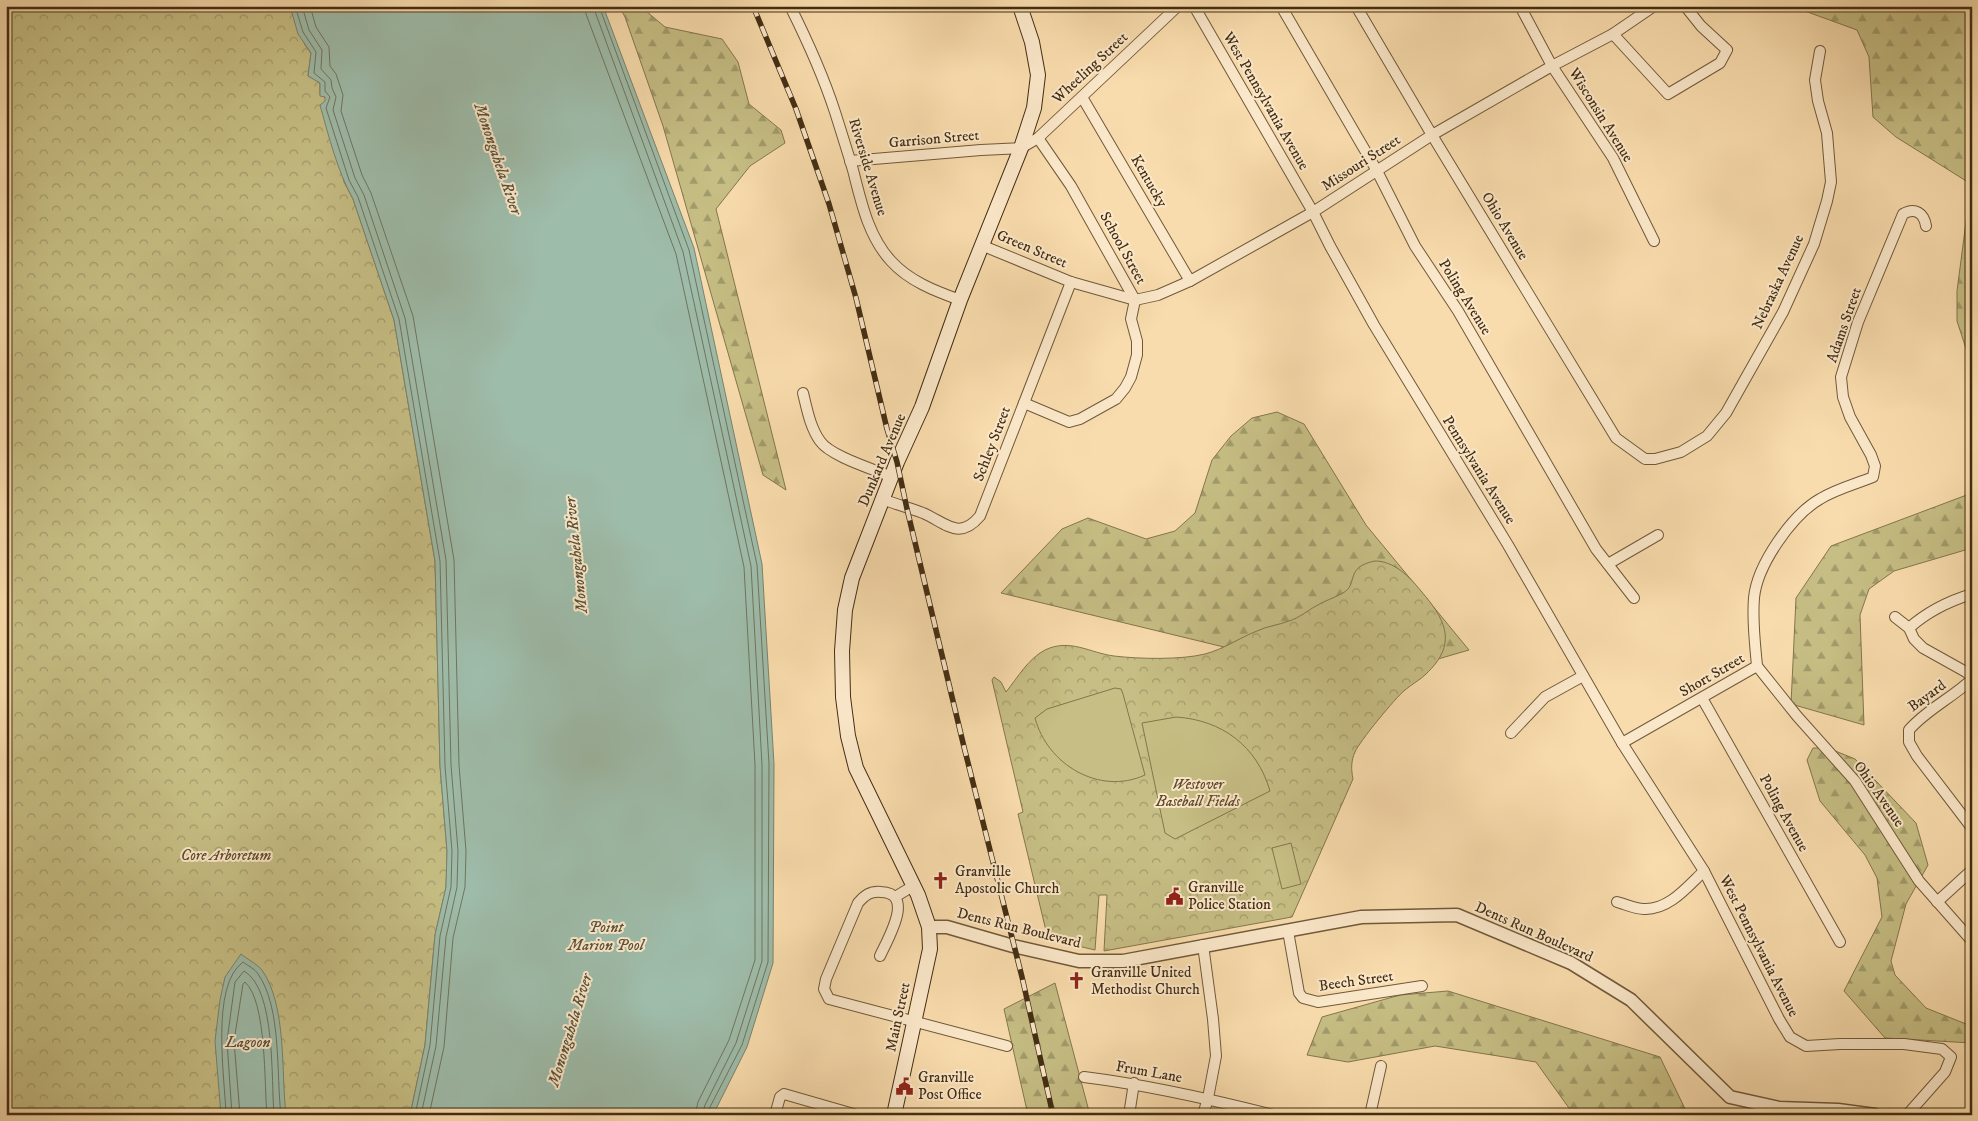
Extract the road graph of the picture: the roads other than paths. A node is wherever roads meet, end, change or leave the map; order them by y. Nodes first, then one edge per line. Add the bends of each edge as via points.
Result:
1 (790, 6) edge
2 (1020, 6) edge
3 (1178, 6) edge
4 (1194, 6) edge
5 (1281, 6) edge
6 (1356, 6) edge
7 (1520, 6) edge
8 (1654, 6) edge
9 (1685, 6) edge
10 (1613, 34) junction
11 (1820, 51) dead end
12 (1552, 66) junction
13 (1082, 97) junction
14 (1432, 135) junction
15 (1038, 138) junction
16 (1021, 148) junction
17 (850, 161) junction
18 (1377, 171) junction
19 (1313, 212) junction
20 (1926, 226) dead end
21 (1654, 241) dead end
22 (981, 245) junction
23 (1190, 281) junction
24 (1071, 282) junction
25 (960, 300) junction
26 (1135, 300) junction
27 (803, 393) dead end
28 (1024, 402) junction
29 (1638, 454) joint
30 (1873, 476) joint
31 (892, 477) junction
32 (882, 499) junction
33 (1658, 535) dead end
34 (1608, 564) junction
35 (1972, 594) edge
36 (1634, 598) dead end
37 (1894, 617) dead end
38 (1909, 628) junction
39 (1757, 666) junction
40 (1583, 676) junction
41 (1972, 678) edge
42 (1702, 698) junction
43 (1511, 733) dead end
44 (1622, 743) junction
45 (1972, 828) edge
46 (1972, 870) edge
47 (1704, 871) junction
48 (913, 886) junction
49 (895, 897) junction
50 (1617, 902) dead end
51 (1937, 902) junction
52 (929, 926) junction
53 (1288, 932) junction
54 (1972, 941) edge
55 (1840, 942) dead end
56 (1203, 945) junction
57 (880, 956) dead end
58 (1422, 986) dead end
59 (913, 1023) junction
60 (1007, 1046) dead end
61 (1381, 1066) dead end
62 (1084, 1077) dead end
63 (1134, 1083) junction
64 (1208, 1098) junction
65 (774, 1115) edge
66 (857, 1115) edge
67 (894, 1115) edge
68 (1129, 1115) edge
69 (1203, 1115) edge
70 (1272, 1115) edge
71 (1370, 1115) edge
72 (1875, 1115) edge
73 (1907, 1115) edge

1 - 17 street, Riverside Avenue via 816,62
2 - 16 main road, Dunkard Avenue via 1032,42 1038,75 1034,108
3 - 13 street, Wheeling Street
4 - 19 street, West Pennsylvania Avenue
5 - 18 street, Poling Avenue
6 - 14 street, Ohio Avenue
7 - 12 street, Wisconsin Avenue
8 - 10 street, Missouri Street
9 - 10 street via 1728,50 1720,64 1668,94
10 - 12 street, Missouri Street
11 - 29 street, Nebraska Avenue via 1815,80 1827,133 1831,182 1814,244 1783,312 1726,413 1707,436 1681,452 1655,459
12 - 14 street, Missouri Street
12 - 21 street, Wisconsin Avenue via 1613,158
13 - 15 street, Wheeling Street
13 - 23 street, Kentucky
14 - 18 street, Missouri Street
14 - 29 street, Ohio Avenue via 1616,438
15 - 16 street, Wheeling Street
15 - 26 street, School Street via 1071,186
16 - 17 street, Garrison Street
16 - 22 main road, Dunkard Avenue
17 - 25 street, Riverside Avenue via 866,217 876,240 891,261 914,280
18 - 19 street, Missouri Street
18 - 34 street, Poling Avenue via 1415,246 1458,311 1596,550
19 - 23 street, Missouri Street
19 - 40 street, Pennsylvania Avenue via 1374,325 1508,545
20 - 30 street, Adams Street via 1922,214 1916,210 1903,214 1858,322 1841,377 1848,412 1875,466
22 - 24 street, Green Street
22 - 25 main road, Dunkard Avenue
23 - 26 street, Missouri Street via 1158,295
24 - 26 street, Missouri Street
24 - 28 street, Schley Street
25 - 31 main road, Dunkard Avenue via 922,407
26 - 28 street, School Street via 1131,320 1138,355 1131,377 1116,399 1069,422
27 - 31 street via 814,430 829,450
28 - 32 street, Schley Street via 980,516 973,525 961,530 948,527 922,513
30 - 39 street, Short Street via 1820,499 1788,527 1776,544 1754,596
31 - 32 main road, Dunkard Avenue
32 - 48 main road, Dunkard Avenue via 852,578 844,610 843,697 856,768
33 - 34 street
34 - 36 street, Poling Avenue
35 - 38 street via 1921,617
37 - 38 street
38 - 41 street via 1923,648
39 - 42 street, Short Street
39 - 51 street, Ohio Avenue via 1855,781 1919,881
40 - 43 street via 1545,697
40 - 44 street, Pennsylvania Avenue
41 - 45 street, Bayard via 1909,730 1909,742 1917,756
42 - 44 street, Short Street
42 - 55 street, Poling Avenue
44 - 47 street, West Pennsylvania Avenue
46 - 51 street
47 - 50 street via 1672,900 1658,908 1643,909
47 - 73 street, West Pennsylvania Avenue via 1790,1037 1806,1046 1904,1044 1942,1049 1951,1057 1945,1072
48 - 49 street
48 - 52 main road, Dunkard Avenue
49 - 57 street via 899,907 897,917
49 - 59 street via 886,892 876,892 865,895 858,903 824,989 828,999
51 - 54 street, Ohio Avenue
52 - 56 street, Dents Run Boulevard via 947,927 1080,961 1123,961
52 - 59 main road, Main Street via 930,949
53 - 56 street, Dents Run Boulevard
53 - 58 street, Beech Street via 1299,993 1310,1002
53 - 72 street, Dents Run Boulevard via 1361,917 1457,915 1571,963 1631,1000 1730,1097 1779,1108
56 - 64 street via 1216,1056
59 - 60 street
59 - 67 main road, Main Street
61 - 71 street
62 - 63 street, Frum Lane
63 - 64 street, Frum Lane
63 - 68 street
64 - 69 street
64 - 70 street, Frum Lane
65 - 66 street via 784,1094

